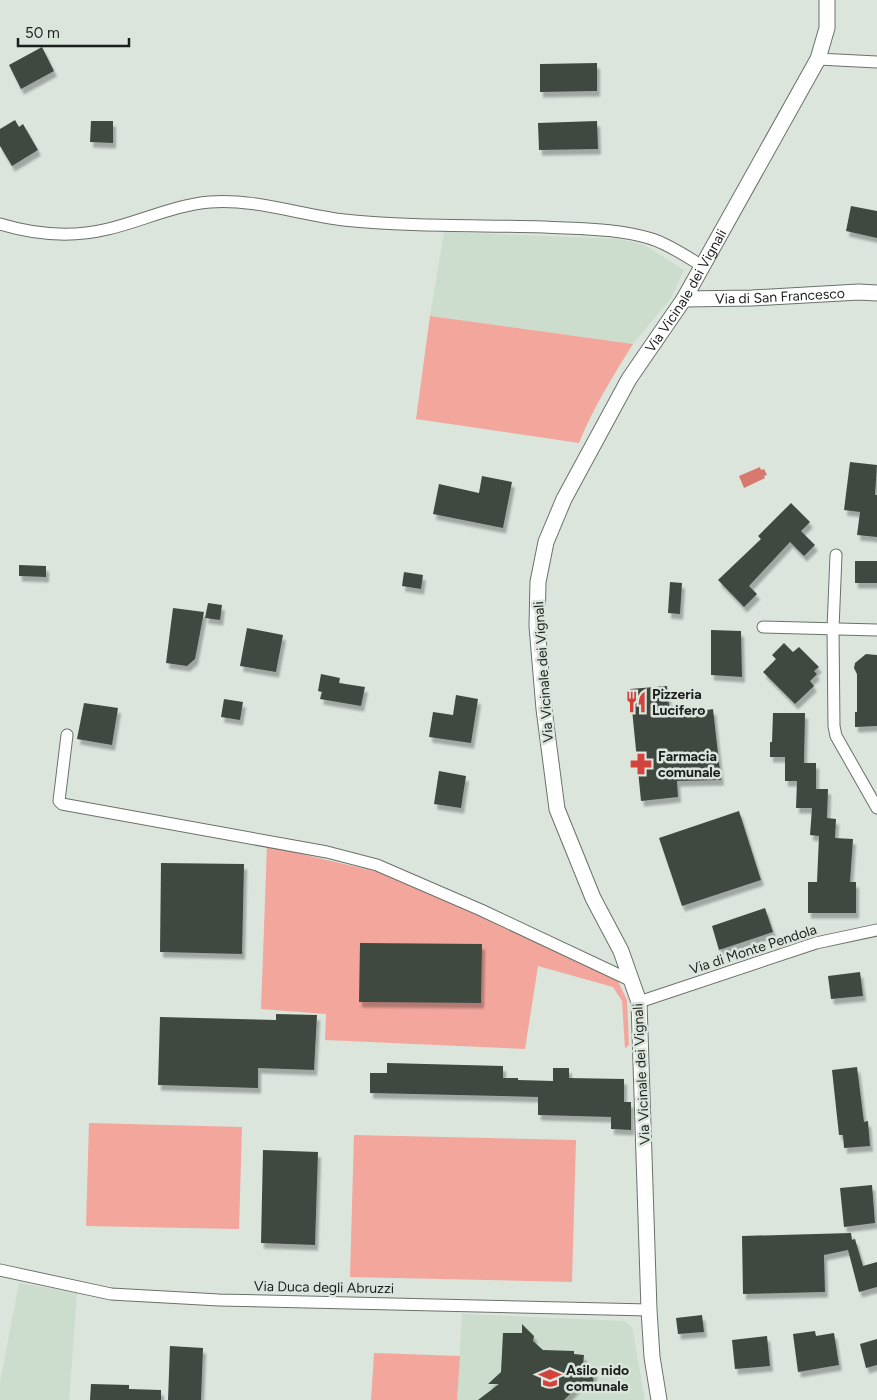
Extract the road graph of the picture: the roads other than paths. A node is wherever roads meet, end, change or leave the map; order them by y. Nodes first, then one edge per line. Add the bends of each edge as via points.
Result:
1 (827, 0) edge
2 (818, 58) junction
3 (877, 62) edge
4 (0, 224) edge
5 (702, 266) junction
6 (877, 293) edge
7 (684, 299) junction
8 (836, 555) dead end
9 (763, 628) dead end
10 (833, 629) junction
11 (877, 630) edge
12 (67, 734) dead end
13 (877, 808) edge
14 (877, 930) edge
15 (632, 981) junction
16 (639, 1002) junction
17 (0, 1270) edge
18 (649, 1310) junction
19 (659, 1400) edge

1 - 2 street, Via Vicinale dei Vignali via 827,28
2 - 3 street
2 - 5 street, Via Vicinale dei Vignali
4 - 5 street via 28,232 72,236 180,208 210,202 237,202 353,220 610,230 652,239
5 - 7 street, Via Vicinale dei Vignali
6 - 7 street, Via di San Francesco
7 - 15 street, Via Vicinale dei Vignali via 629,379 564,499 546,542 538,582 537,626 556,809 593,898 622,951
8 - 10 street
9 - 10 street
10 - 11 street
10 - 13 street via 836,736
12 - 15 street via 59,801 62,804 317,850 377,865
14 - 16 street, Via di Monte Pendola via 816,943
15 - 16 street, Via Vicinale dei Vignali
16 - 18 street, Via Vicinale dei Vignali
17 - 18 street, Via Duca degli Abruzzi via 111,1294 227,1300
18 - 19 street, Via Vicinale dei Vignali

